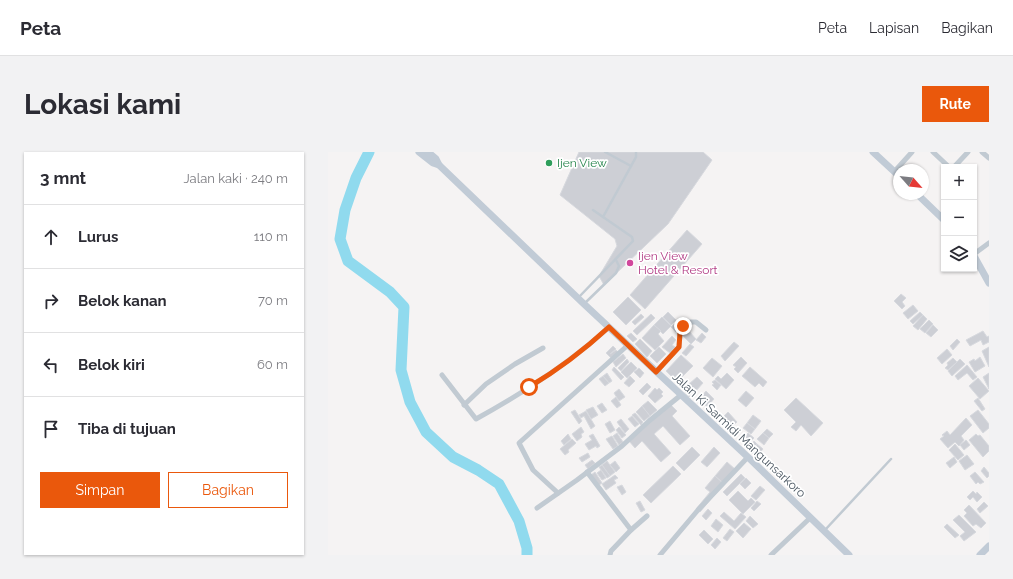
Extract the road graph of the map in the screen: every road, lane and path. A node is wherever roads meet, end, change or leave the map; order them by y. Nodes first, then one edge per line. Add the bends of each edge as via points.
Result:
1 (419, 152) edge
2 (428, 152) edge
3 (605, 152) edge
4 (636, 152) edge
5 (873, 152) edge
6 (912, 152) edge
7 (933, 152) edge
8 (968, 152) edge
9 (982, 152) edge
10 (989, 158) edge
11 (903, 164) edge
12 (946, 164) edge
13 (957, 164) edge
14 (439, 165) junction
15 (631, 166) junction
16 (893, 171) edge
17 (923, 200) edge
18 (592, 210) dead end
19 (603, 217) junction
20 (941, 217) edge
21 (989, 243) edge
22 (977, 253) edge
23 (616, 260) junction
24 (977, 261) edge
25 (989, 283) edge
26 (578, 298) junction
27 (584, 304) junction
28 (609, 327) junction
29 (706, 330) dead end
30 (628, 346) junction
31 (543, 348) dead end
32 (656, 372) junction
33 (442, 375) dead end
34 (680, 395) junction
35 (464, 404) junction
36 (748, 457) junction
37 (891, 458) dead end
38 (587, 472) junction
39 (558, 493) junction
40 (536, 508) dead end
41 (647, 516) dead end
42 (810, 518) junction
43 (631, 530) junction
44 (824, 531) junction
45 (989, 546) edge
46 (610, 555) edge
47 (660, 555) edge
48 (771, 555) edge
49 (849, 555) edge
50 (980, 555) edge

1 - 14 main road, Jalan Ki Sarmidi Mangunsarkoro via 433,164
2 - 14 main road, Jalan Ki Sarmidi Mangunsarkoro
3 - 15 lane
4 - 15 lane
5 - 16 main road
6 - 11 street
7 - 12 street
8 - 13 street
9 - 10 street
14 - 26 main road, Jalan Ki Sarmidi Mangunsarkoro
15 - 19 lane
17 - 20 main road
18 - 19 lane
19 - 23 lane via 633,238 632,243
21 - 22 street
23 - 26 lane
23 - 27 lane via 616,273
24 - 25 main road
26 - 27 main road, Jalan Ki Sarmidi Mangunsarkoro
27 - 28 main road, Jalan Ki Sarmidi Mangunsarkoro
28 - 30 main road, Jalan Ki Sarmidi Mangunsarkoro
28 - 35 street via 554,372 476,419
29 - 32 street via 696,322 683,326 679,347
30 - 32 main road, Jalan Ki Sarmidi Mangunsarkoro
30 - 39 street via 519,443 533,470
31 - 35 street via 486,384
32 - 34 main road, Jalan Ki Sarmidi Mangunsarkoro
33 - 35 street
34 - 36 main road, Jalan Ki Sarmidi Mangunsarkoro
34 - 38 street via 622,446
36 - 42 main road, Jalan Ki Sarmidi Mangunsarkoro
36 - 47 street
37 - 44 lane
38 - 39 street
38 - 43 street
39 - 40 street
41 - 43 street
42 - 44 main road, Jalan Ki Sarmidi Mangunsarkoro
42 - 48 street
43 - 46 street via 609,553
44 - 49 main road, Jalan Ki Sarmidi Mangunsarkoro
45 - 50 main road

